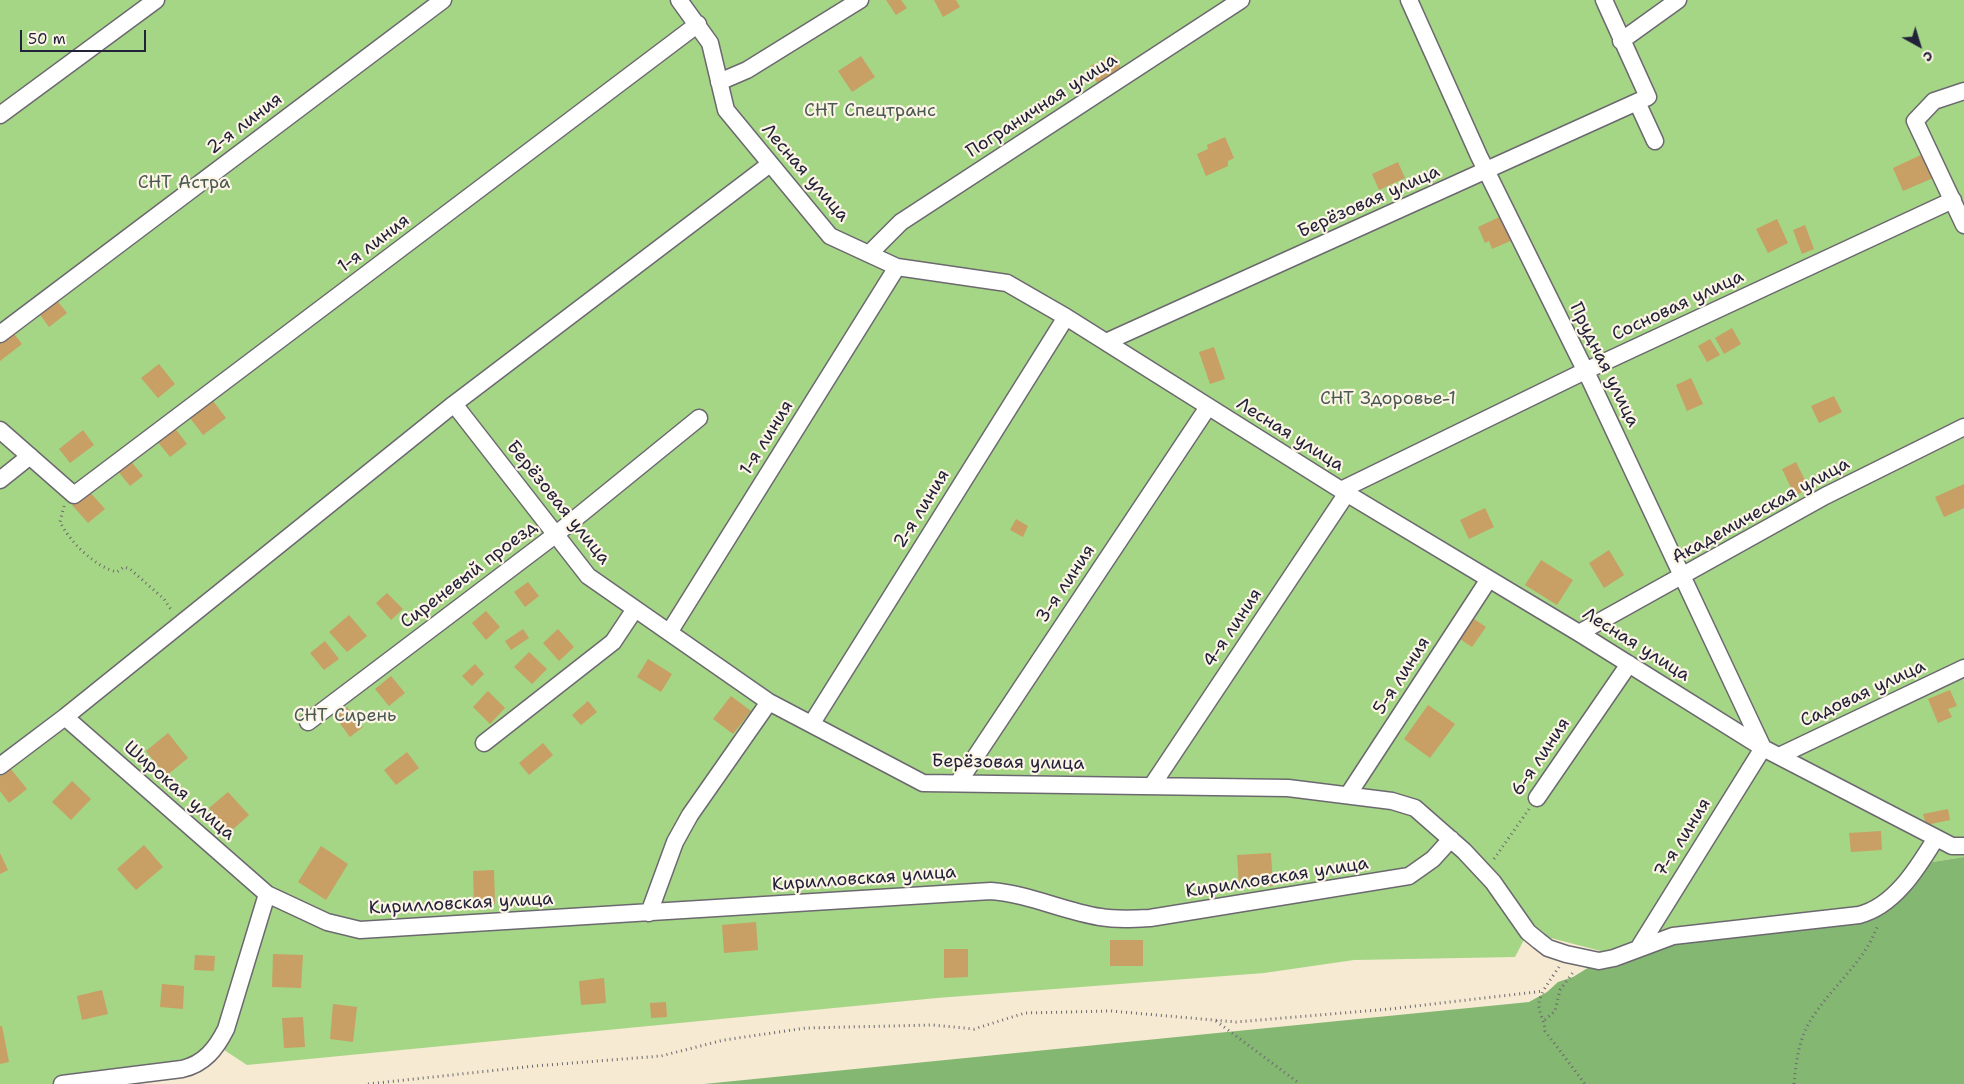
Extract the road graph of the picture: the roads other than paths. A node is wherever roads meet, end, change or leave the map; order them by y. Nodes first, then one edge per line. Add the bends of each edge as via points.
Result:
1 (156, 0) edge
2 (442, 0) edge
3 (680, 0) edge
4 (860, 0) edge
5 (1241, 0) edge
6 (1408, 0) edge
7 (1604, 0) edge
8 (1678, 0) edge
9 (698, 24) junction
10 (1621, 41) junction
11 (719, 82) junction
12 (1964, 91) edge
13 (1643, 100) junction
14 (0, 115) edge
15 (1655, 141) dead end
16 (770, 164) junction
17 (1487, 171) junction
18 (1953, 200) junction
19 (1964, 225) edge
20 (870, 253) junction
21 (897, 267) junction
22 (1066, 317) junction
23 (0, 334) edge
24 (1106, 342) junction
25 (1585, 371) junction
26 (454, 404) junction
27 (1208, 407) junction
28 (699, 418) dead end
29 (1964, 427) edge
30 (0, 430) edge
31 (30, 456) junction
32 (0, 480) edge
33 (1344, 492) junction
34 (555, 535) junction
35 (1683, 576) junction
36 (1489, 579) junction
37 (635, 609) junction
38 (670, 631) junction
39 (1579, 633) junction
40 (1629, 664) junction
41 (1964, 668) edge
42 (769, 702) junction
43 (65, 717) junction
44 (308, 722) dead end
45 (812, 723) junction
46 (484, 743) dead end
47 (1763, 748) junction
48 (1779, 756) junction
49 (0, 766) edge
50 (958, 783) junction
51 (1153, 784) junction
52 (1348, 795) junction
53 (1537, 798) road end
54 (1936, 838) junction
55 (1451, 839) junction
56 (1964, 846) edge
57 (267, 894) junction
58 (649, 913) junction
59 (1638, 949) junction
60 (62, 1084) edge

1 - 14 street
2 - 23 street, 2-я линия
3 - 9 street, Лесная улица
4 - 11 street via 747,70
5 - 20 street, Пограничная улица via 901,222
6 - 17 street, Прудная улица
7 - 10 street
8 - 10 street
9 - 11 street, Лесная улица via 710,43
9 - 31 street, 1-я линия via 73,494
10 - 13 street
11 - 16 street, Лесная улица via 726,110
12 - 18 street via 1934,101 1915,121
13 - 15 street
13 - 17 street, Берёзовая улица
16 - 20 street, Лесная улица via 830,236
16 - 26 street
17 - 24 street, Берёзовая улица
17 - 25 street, Прудная улица
18 - 19 street
18 - 25 street, Сосновая улица
20 - 21 street, Лесная улица
21 - 22 street, Лесная улица via 1007,283
21 - 38 street, 1-я линия
22 - 24 street, Лесная улица
22 - 45 street, 2-я линия
24 - 27 street, Лесная улица
25 - 33 street, Сосновая улица
25 - 35 street, Прудная улица
26 - 34 street, Берёзовая улица
26 - 43 street
27 - 33 street, Лесная улица
27 - 50 street, 3-я линия
28 - 34 street, Сиреневый проезд
29 - 35 street, Академическая улица via 1825,496
30 - 31 street
31 - 32 street
33 - 36 street, Лесная улица
33 - 51 street, 4-я линия
34 - 37 street, Берёзовая улица via 588,576
34 - 44 street, Сиреневый проезд
35 - 39 street, Академическая улица
35 - 47 street, Прудная улица
36 - 39 street, Лесная улица
36 - 52 street, 5-я линия
37 - 38 street, Берёзовая улица
37 - 46 street via 613,642
38 - 42 street, Берёзовая улица
39 - 40 street, Лесная улица
40 - 47 street, Лесная улица
40 - 53 street, 6-я линия
41 - 48 street, Садовая улица
42 - 45 street, Берёзовая улица
42 - 58 street via 690,815 675,842
43 - 49 street
43 - 57 street, Широкая улица
45 - 50 street, Берёзовая улица via 923,783
47 - 48 street, Лесная улица
47 - 59 street, 7-я линия
48 - 54 street, Лесная улица
50 - 51 street, Берёзовая улица
51 - 52 street, Берёзовая улица via 1288,788
52 - 55 street, Берёзовая улица via 1415,808
54 - 56 street, Лесная улица via 1952,846
54 - 59 street, Берёзовая улица via 1920,864 1873,912 1673,936
55 - 58 street, Кирилловская улица via 1433,859 1409,876 1150,918 1098,917 1013,893 991,891
55 - 59 street, Берёзовая улица via 1485,873 1528,932 1548,948 1599,961
57 - 58 street, Кирилловская улица via 327,922 360,930
57 - 60 street via 226,1029 218,1046 206,1058 182,1069

